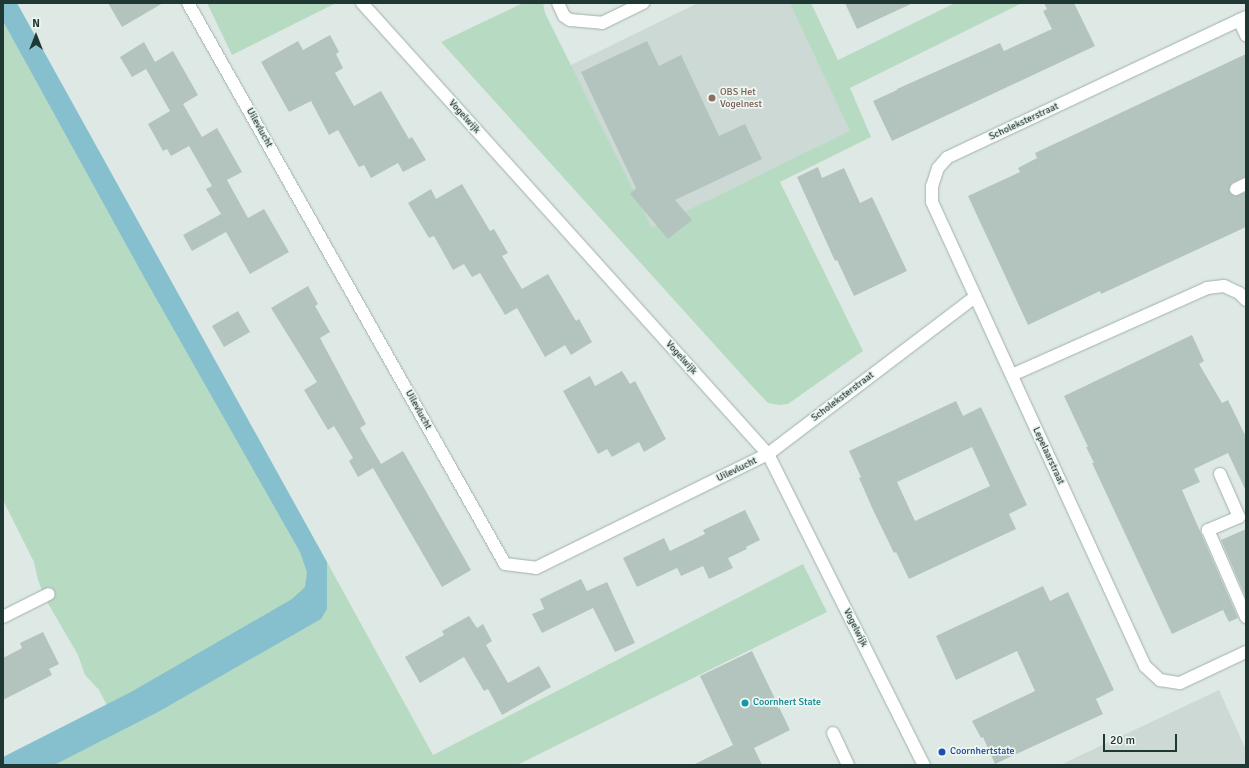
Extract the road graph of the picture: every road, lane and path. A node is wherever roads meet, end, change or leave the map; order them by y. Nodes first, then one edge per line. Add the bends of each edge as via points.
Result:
1 (188, 3) edge
2 (362, 3) edge
3 (558, 3) edge
4 (643, 3) edge
5 (1242, 18) edge
6 (1246, 35) edge
7 (975, 296) junction
8 (1246, 300) edge
9 (1012, 376) junction
10 (768, 454) junction
11 (1220, 474) dead end
12 (49, 594) dead end
13 (3, 617) edge
14 (1246, 617) edge
15 (1246, 652) edge
16 (833, 733) dead end
17 (848, 765) edge
18 (924, 765) edge

1 - 10 street, Uilevlucht via 505,564 536,568
2 - 10 street, Vogelwijk
3 - 4 street via 564,16 570,20 602,23
5 - 6 street, Scholeksterstraat
5 - 7 street, Scholeksterstraat via 947,158 938,168 932,186 932,202
7 - 9 street, Scholeksterstraat
7 - 10 street, Scholeksterstraat
8 - 9 street via 1239,293 1224,286 1208,288
9 - 15 street, Lepelaarstraat via 1144,666 1160,680 1180,683
10 - 18 street, Vogelwijk
11 - 14 street via 1239,517 1208,530
12 - 13 street
16 - 17 street

